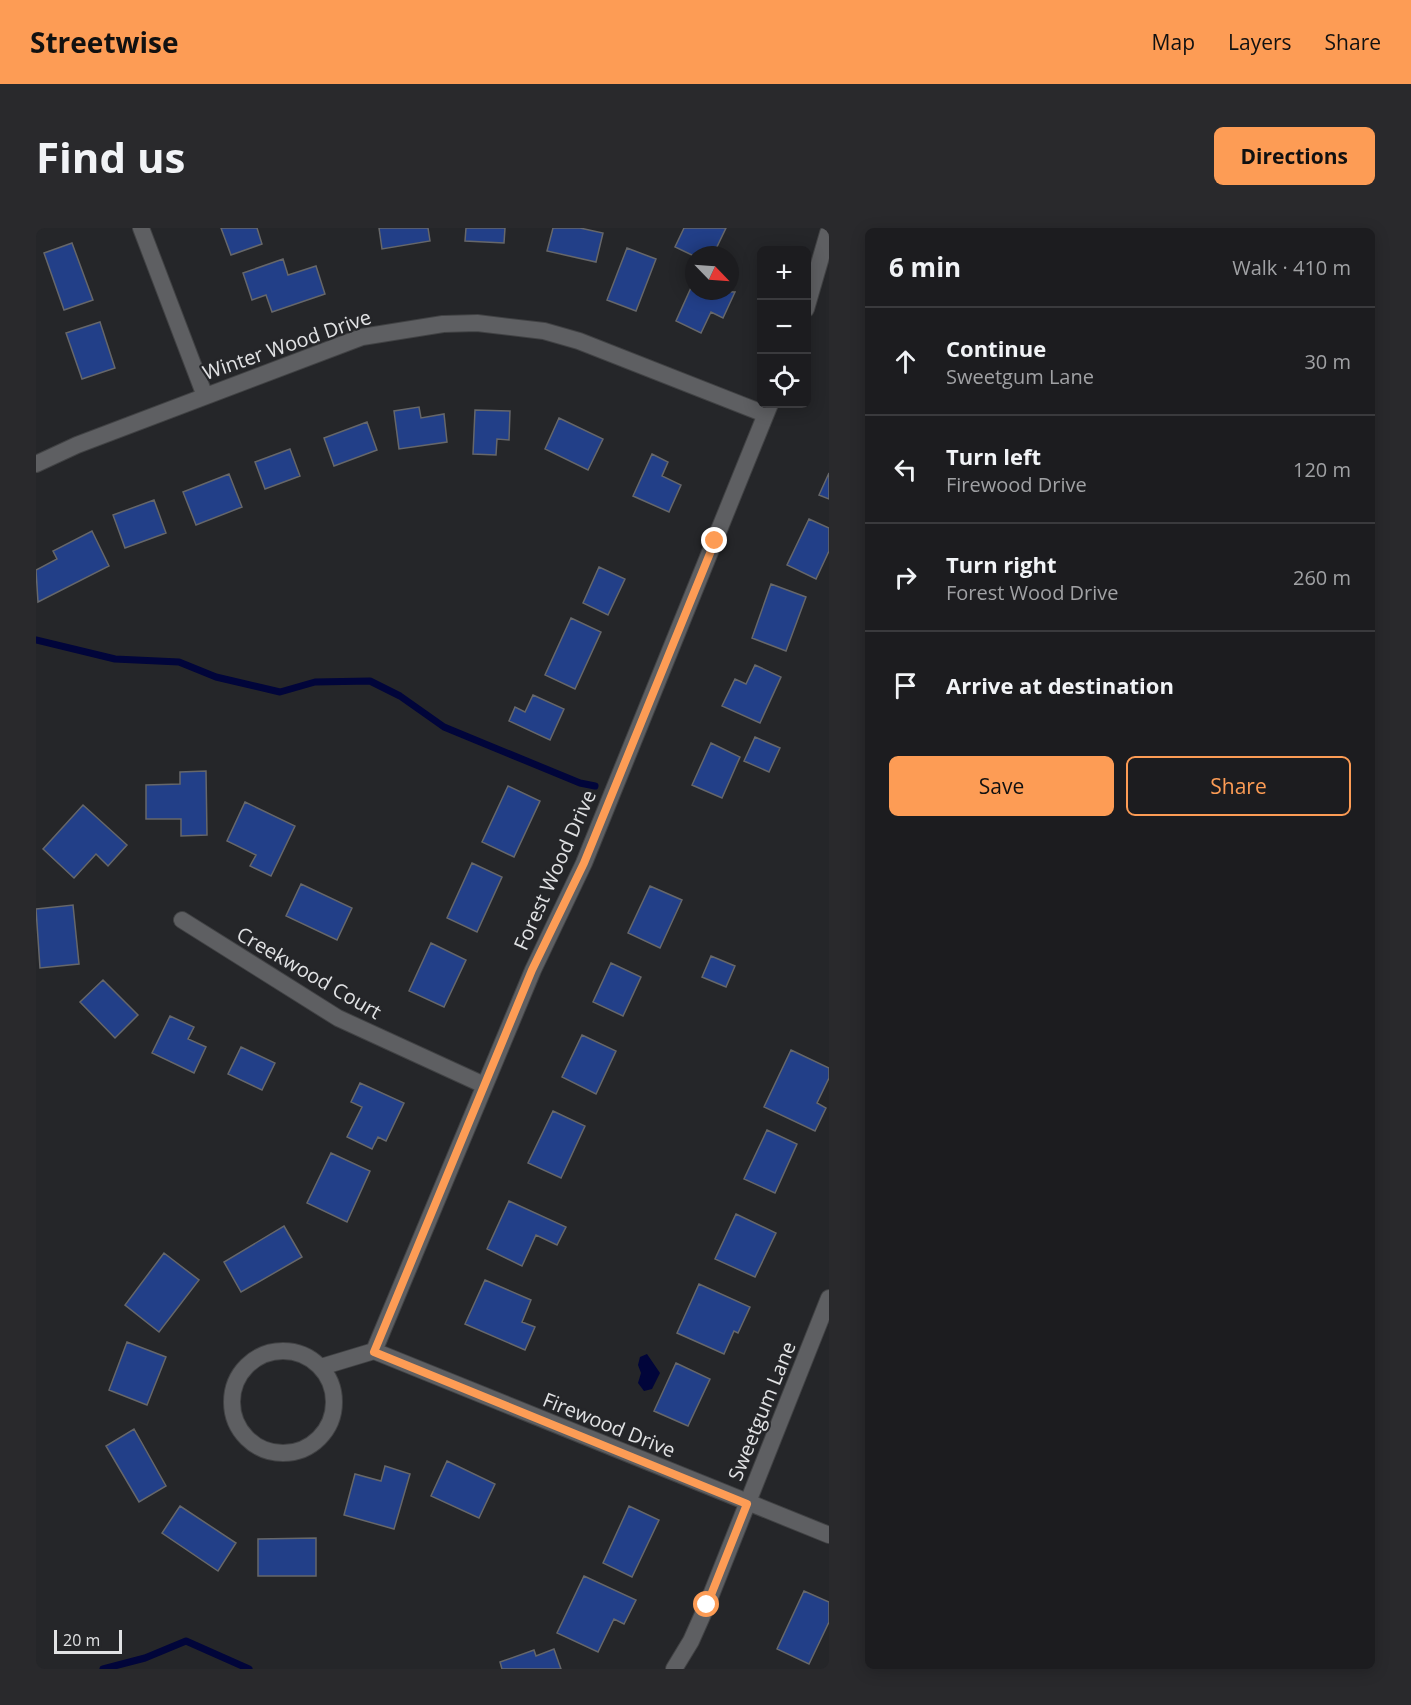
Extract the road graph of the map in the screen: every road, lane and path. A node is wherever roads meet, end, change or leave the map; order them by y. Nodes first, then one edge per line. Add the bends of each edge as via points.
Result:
1 (141, 228) edge
2 (828, 233) edge
3 (809, 300) edge
4 (205, 396) junction
5 (768, 409) edge
6 (36, 465) edge
7 (182, 920) dead end
8 (484, 1085) junction
9 (829, 1298) edge
10 (374, 1352) junction
11 (321, 1367) junction
12 (747, 1504) junction
13 (829, 1535) edge
14 (674, 1669) edge

1 - 4 street
2 - 3 street
4 - 5 street, Winter Wood Drive via 362,338 443,324 477,323 544,331 579,341
4 - 6 street, Winter Wood Drive via 76,445
5 - 8 street, Forest Wood Drive via 584,863 532,970
7 - 8 street, Creekwood Court via 338,1018
8 - 10 street, Forest Wood Drive
9 - 12 street, Sweetgum Lane
10 - 11 street
10 - 12 street, Firewood Drive
11 - 11 street via 306,1356 280,1350 248,1364 238,1376 231,1401 233,1416 245,1437 269,1451 285,1453 313,1443 325,1430 333,1410 331,1387
12 - 13 street, Firewood Drive
12 - 14 street, Sweetgum Lane via 691,1641

